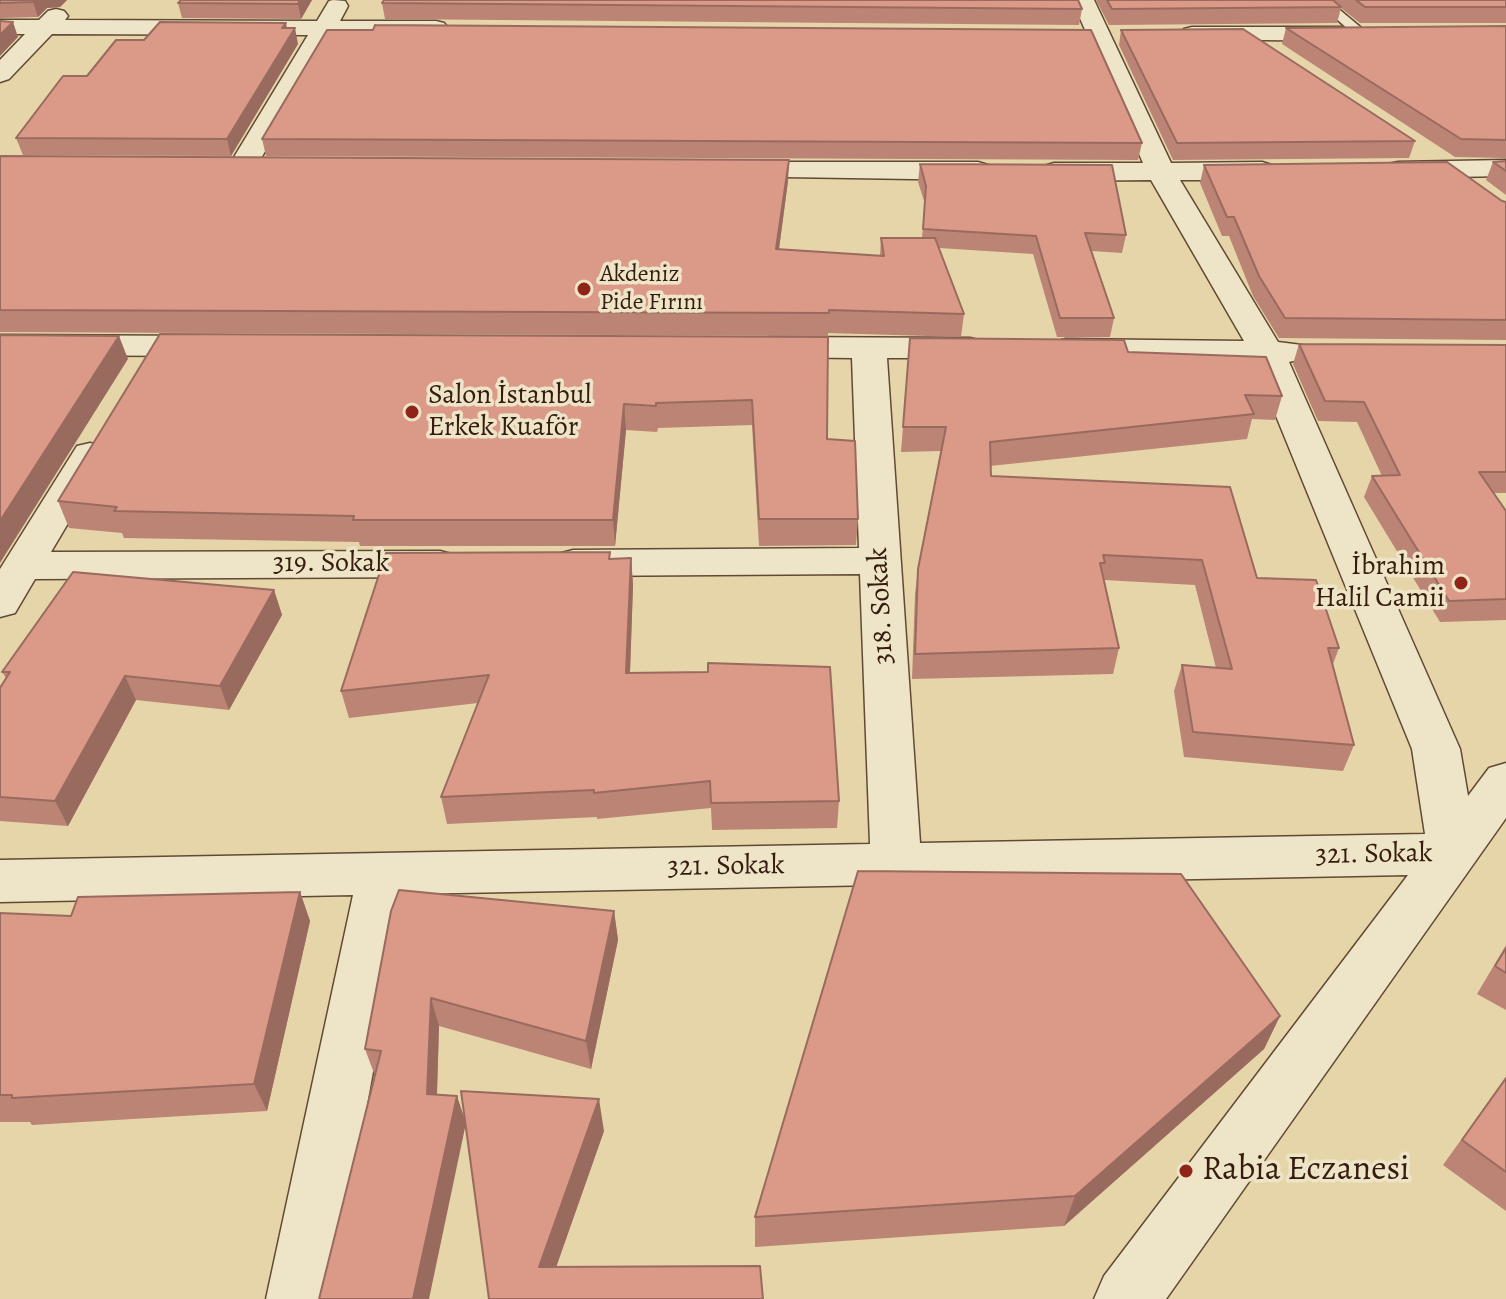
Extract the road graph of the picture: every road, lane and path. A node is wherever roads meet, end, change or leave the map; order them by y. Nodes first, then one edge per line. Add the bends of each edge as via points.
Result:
1 (71, 0) edge
2 (340, 0) edge
3 (1083, 0) edge
4 (1321, 0) edge
5 (0, 27) edge
6 (45, 27) junction
7 (324, 27) junction
8 (467, 29) edge
9 (1245, 34) junction
10 (1361, 34) junction
11 (1387, 34) edge
12 (1173, 35) edge
13 (1285, 60) edge
14 (0, 74) edge
15 (1416, 146) dead end
16 (212, 167) edge
17 (242, 167) junction
18 (274, 167) edge
19 (1506, 168) edge
20 (701, 170) edge
21 (1368, 170) edge
22 (1448, 170) junction
23 (1002, 171) edge
24 (1289, 171) edge
25 (1034, 172) edge
26 (1161, 172) junction
27 (1483, 194) edge
28 (0, 345) edge
29 (156, 346) junction
30 (251, 346) edge
31 (742, 347) edge
32 (869, 347) junction
33 (1267, 352) junction
34 (1315, 352) edge
35 (132, 385) edge
36 (109, 424) edge
37 (880, 561) junction
38 (531, 563) edge
39 (483, 564) edge
40 (23, 566) junction
41 (0, 603) edge
42 (1506, 781) edge
43 (1453, 854) junction
44 (896, 864) junction
45 (383, 873) junction
46 (0, 881) edge
47 (299, 1299) edge
48 (1127, 1299) edge

1 - 6 street
2 - 7 street
3 - 26 street
4 - 10 lane
5 - 6 street
6 - 7 street
6 - 14 street
7 - 8 street
7 - 17 street
9 - 10 street
9 - 12 street
9 - 13 street
10 - 11 street
15 - 22 street
16 - 17 street
17 - 18 street
19 - 22 street
20 - 23 street
21 - 22 street
22 - 27 street
24 - 26 street
25 - 26 street
26 - 33 street
28 - 29 street
29 - 30 street
29 - 35 street
31 - 32 street
32 - 33 street
32 - 37 street, 318. Sokak
33 - 34 street
33 - 43 street via 1436,749
36 - 40 street
37 - 38 street
37 - 44 street, 318. Sokak
39 - 40 street, 319. Sokak
40 - 41 street
42 - 43 street
43 - 44 street, 321. Sokak
43 - 48 street
44 - 45 street, 321. Sokak
45 - 46 street, 321. Sokak
45 - 47 street

